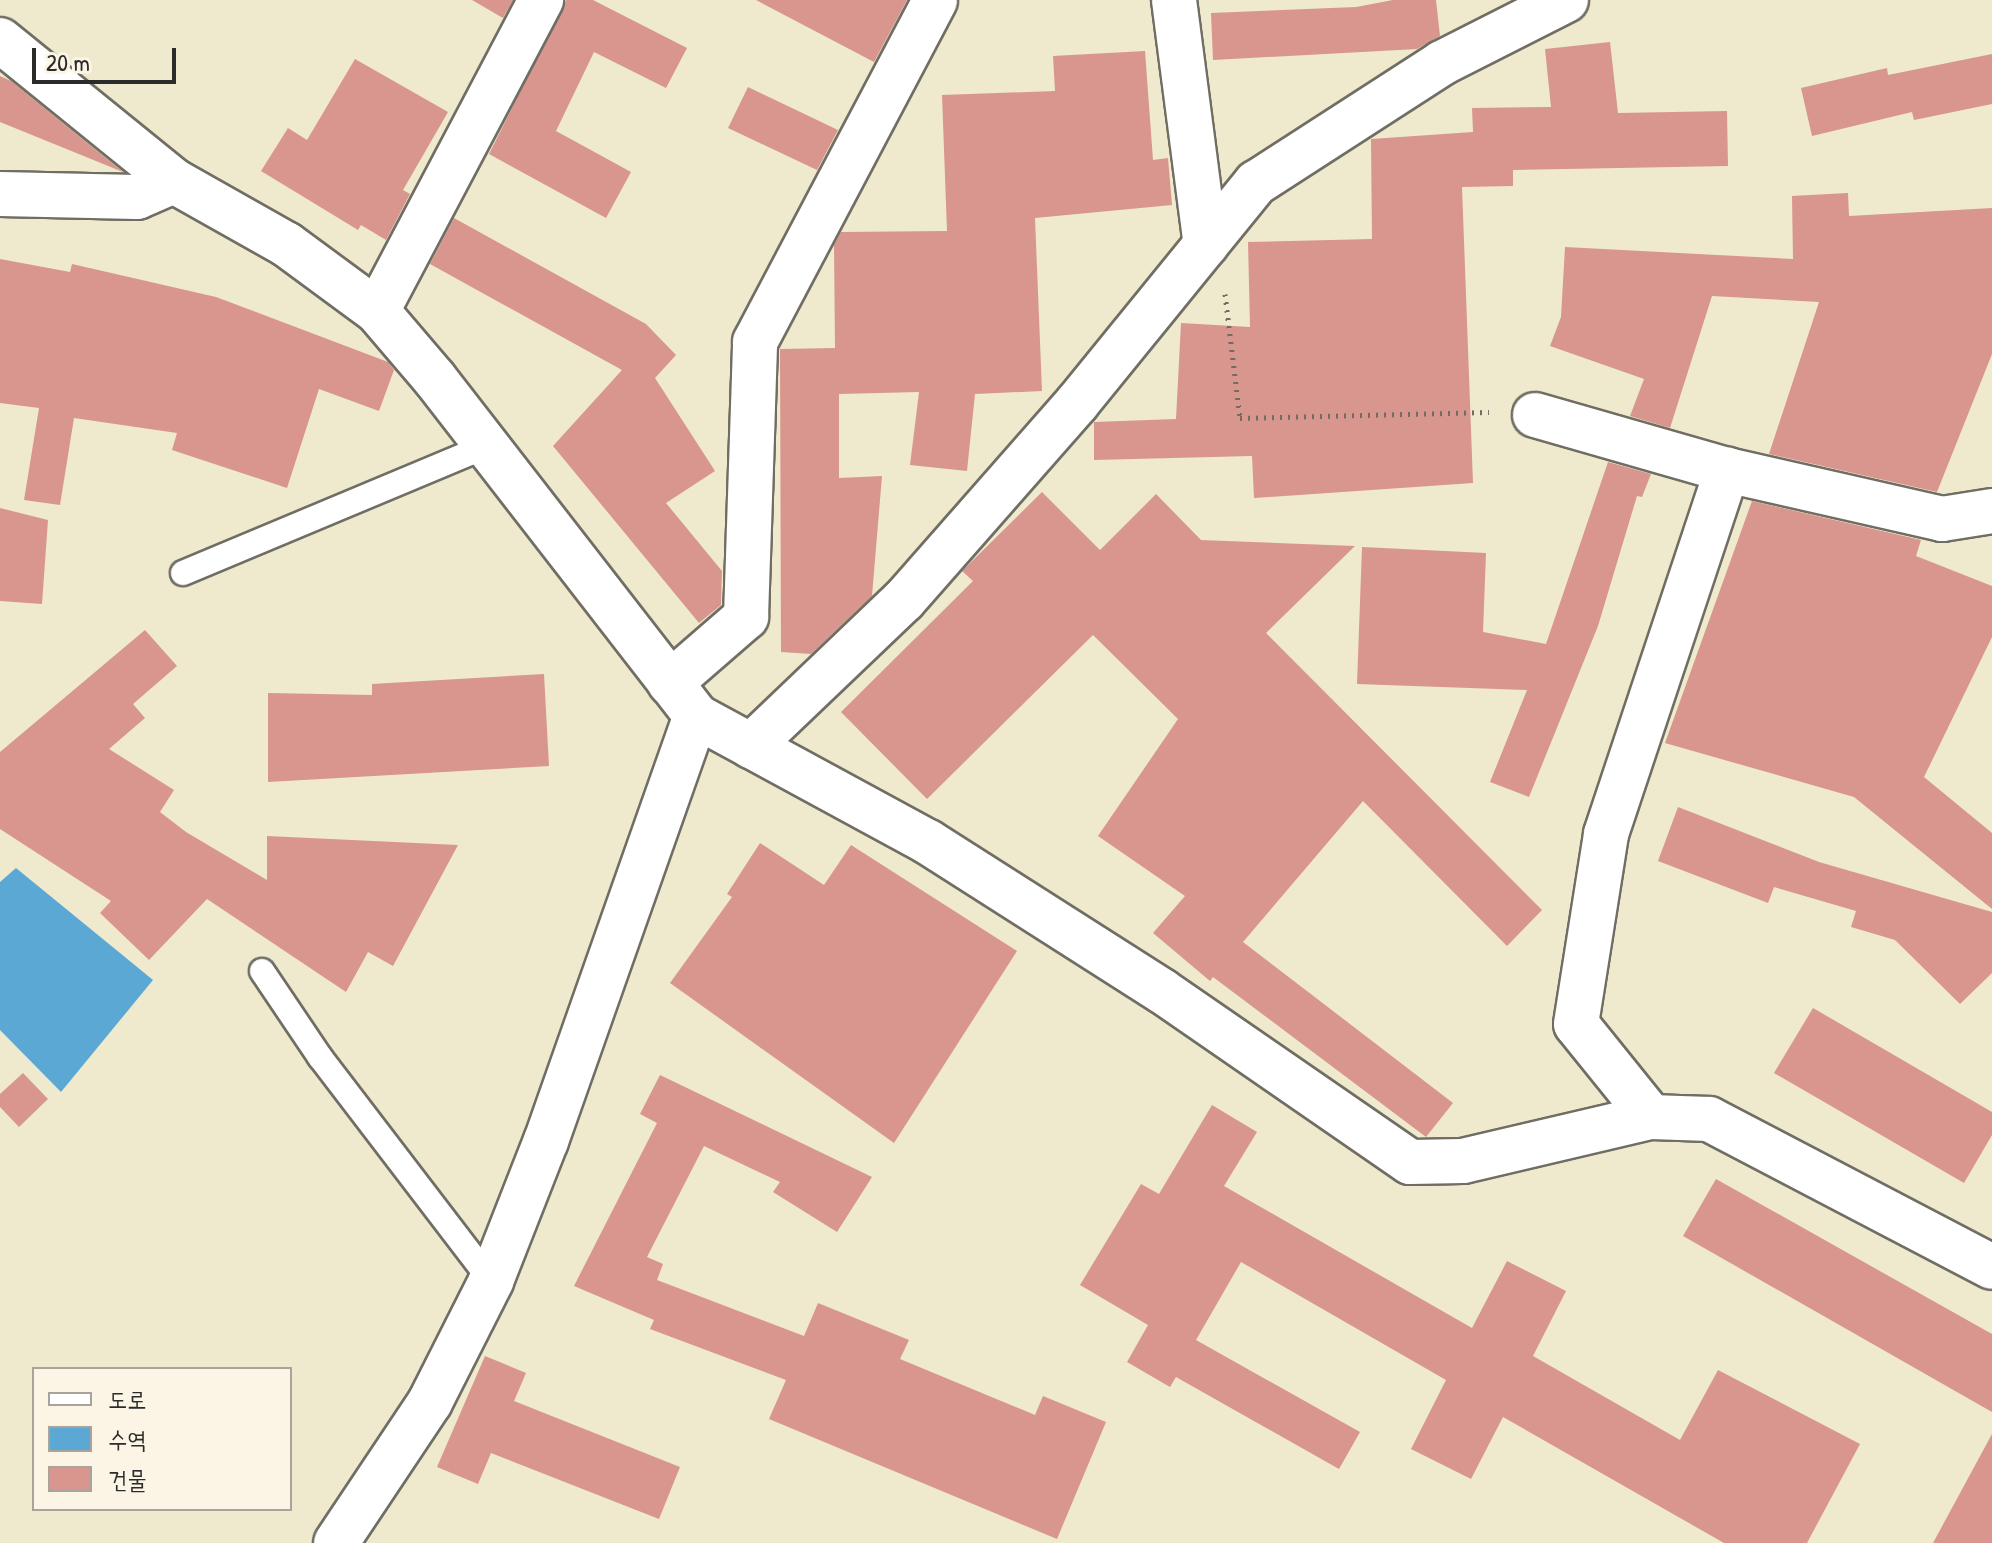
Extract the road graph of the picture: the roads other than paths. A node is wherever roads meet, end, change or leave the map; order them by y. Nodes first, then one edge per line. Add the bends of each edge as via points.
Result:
1 (541, 0) edge
2 (935, 0) edge
3 (1174, 0) edge
4 (1566, 0) edge
5 (0, 40) edge
6 (174, 181) junction
7 (0, 194) edge
8 (1206, 245) junction
9 (377, 311) junction
10 (1535, 415) road end
11 (486, 446) junction
12 (1727, 470) junction
13 (1992, 511) edge
14 (183, 573) dead end
15 (683, 700) junction
16 (751, 746) junction
17 (262, 971) dead end
18 (1651, 1117) junction
19 (1992, 1267) edge
20 (491, 1281) junction
21 (336, 1543) edge

1 - 9 street
2 - 15 street via 755,342 746,617
3 - 8 street
4 - 8 street via 1442,63 1256,183
5 - 6 street
6 - 7 street via 137,197
6 - 9 street via 286,244
8 - 16 street via 1077,403 904,600
9 - 11 street
10 - 12 street
11 - 14 lane
11 - 15 street
12 - 13 street via 1942,519
12 - 18 street via 1606,834 1576,1024
15 - 16 street
15 - 20 street via 546,1141
16 - 18 street via 928,842 1162,991 1410,1162 1463,1161
17 - 20 lane via 320,1057
18 - 19 street via 1709,1119
20 - 21 street via 430,1402

